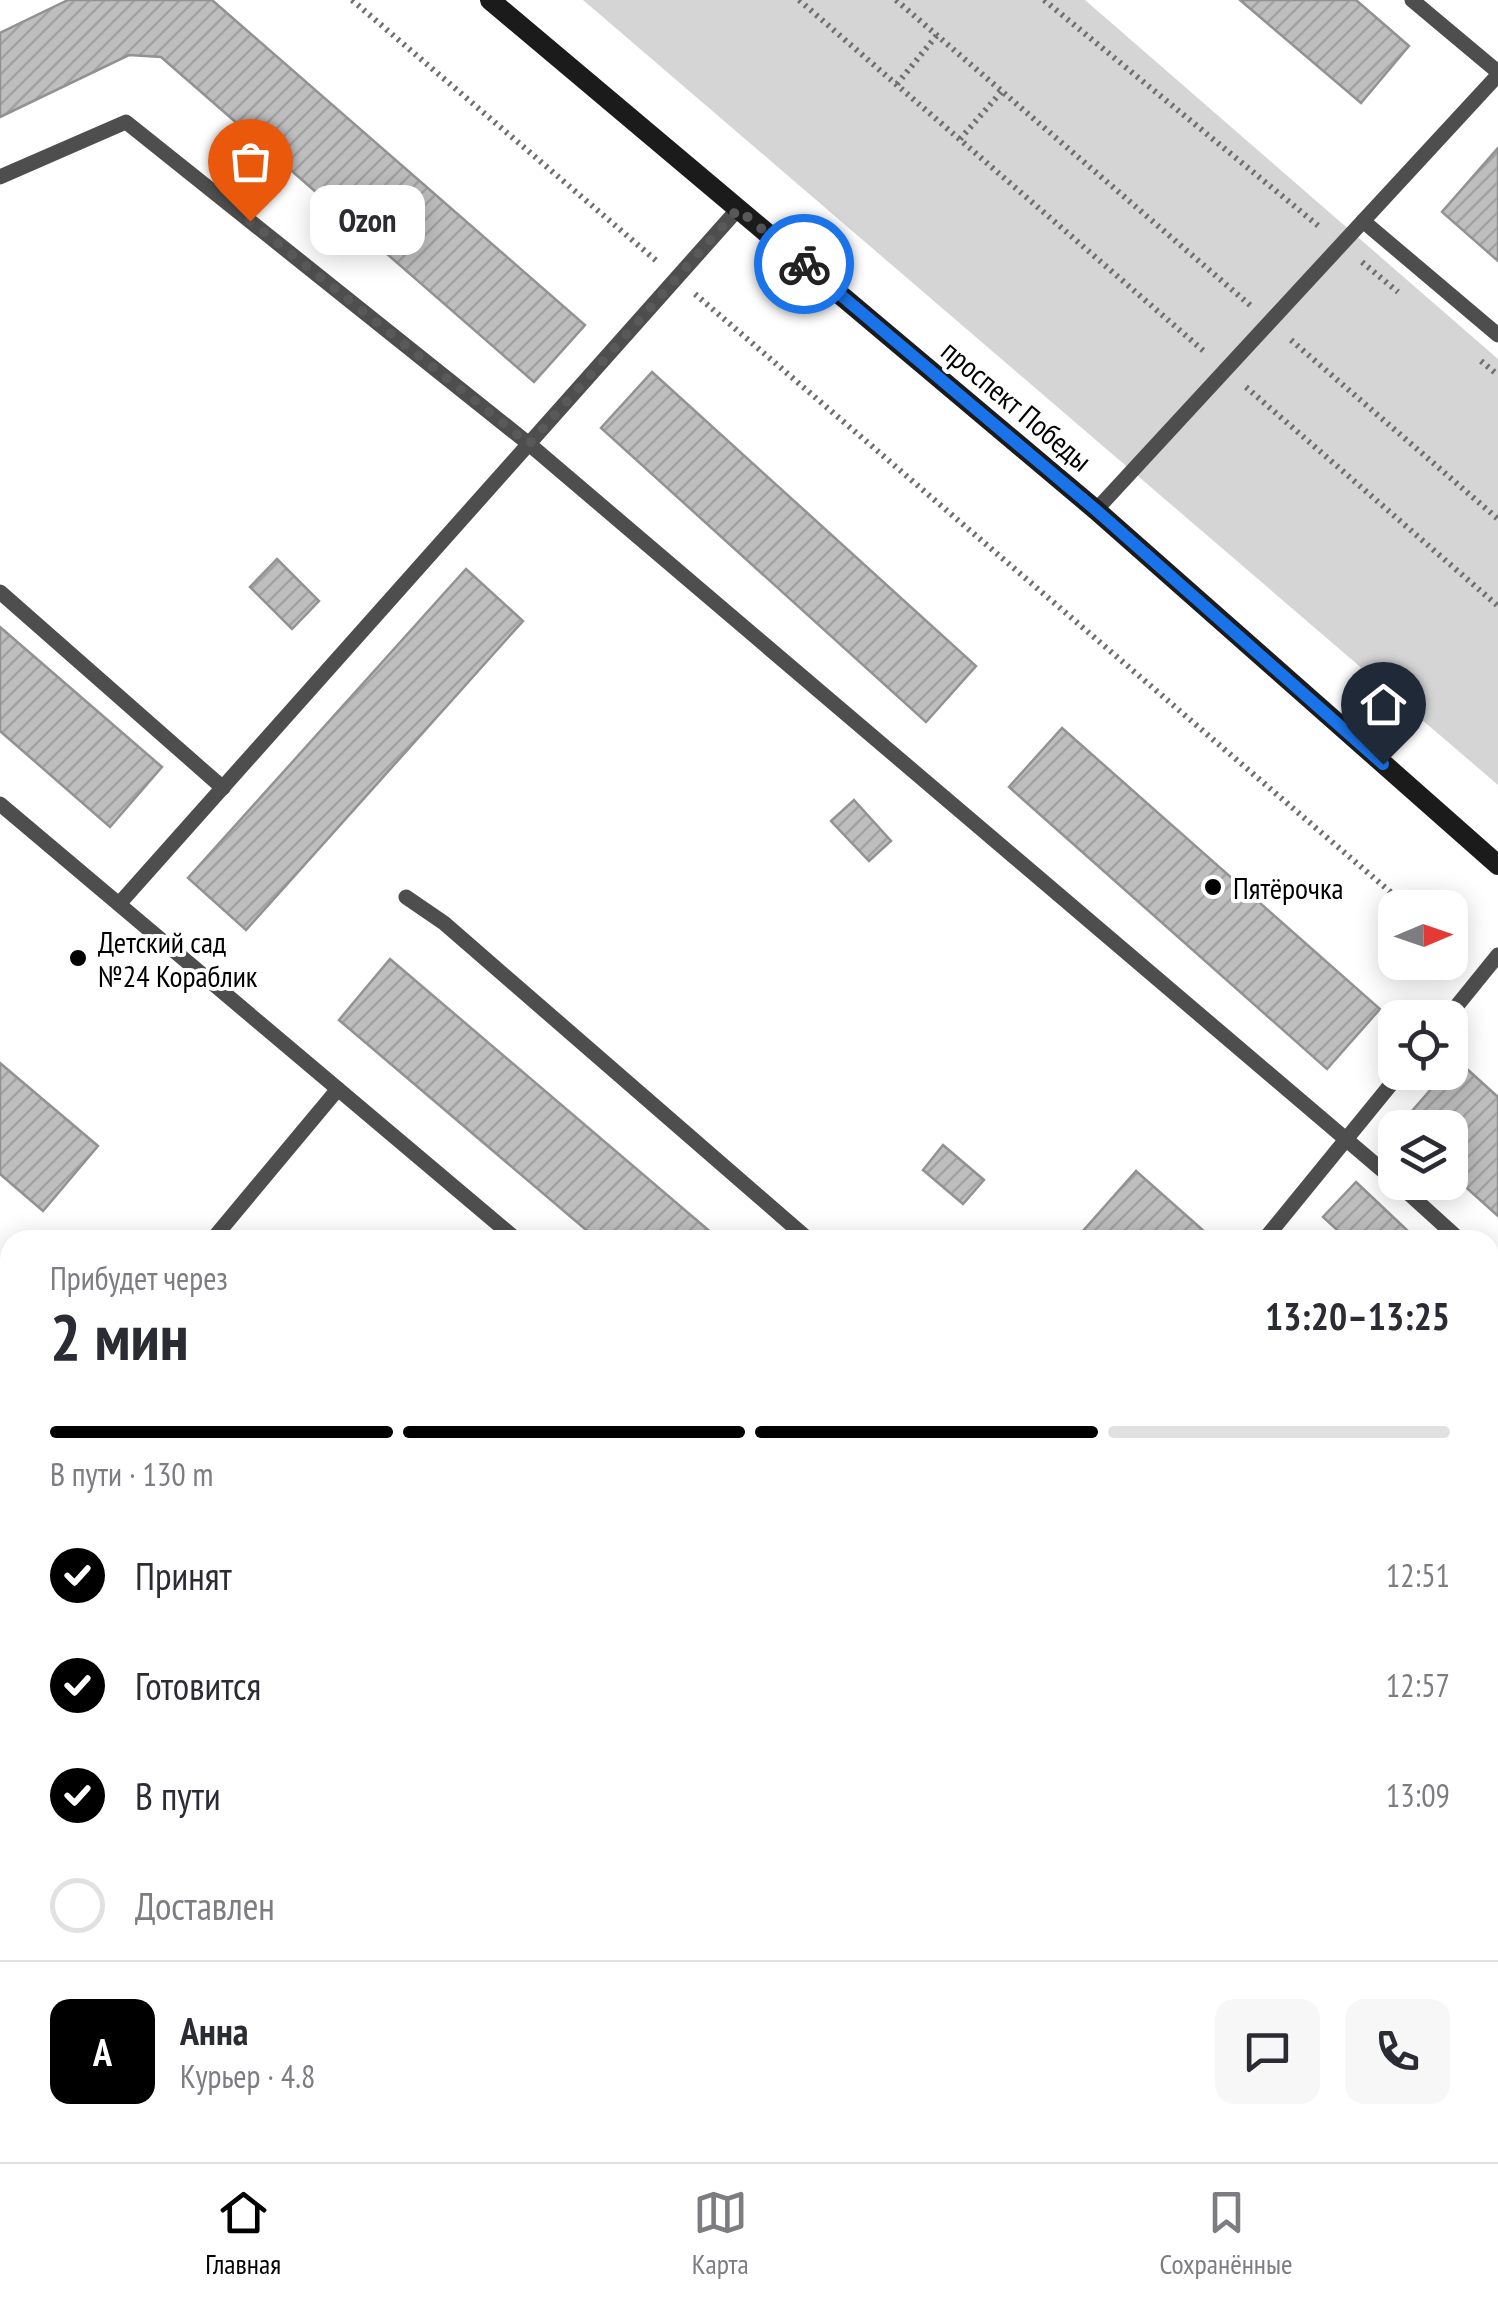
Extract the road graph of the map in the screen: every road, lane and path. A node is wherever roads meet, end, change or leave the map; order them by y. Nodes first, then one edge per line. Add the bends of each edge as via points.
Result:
1 (352, 0) edge
2 (490, 0) edge
3 (800, 0) edge
4 (896, 0) edge
5 (1044, 0) edge
6 (1412, 0) edge
7 (937, 35) junction
8 (1498, 73) edge
9 (897, 84) junction
10 (1002, 91) junction
11 (960, 139) junction
12 (0, 177) edge
13 (738, 209) junction
14 (1363, 220) junction
15 (1341, 245) junction
16 (677, 279) junction
17 (1412, 304) dead end
18 (1270, 322) junction
19 (1498, 335) edge
20 (1470, 351) dead end
21 (1226, 370) junction
22 (1498, 374) edge
23 (529, 444) junction
24 (1096, 510) junction
25 (1498, 519) edge
26 (0, 592) edge
27 (1498, 606) edge
28 (223, 788) junction
29 (0, 804) edge
30 (1498, 865) edge
31 (1388, 890) edge
32 (406, 897) dead end
33 (119, 904) junction
34 (1498, 955) edge
35 (1462, 1000) edge
36 (338, 1088) junction
37 (1387, 1090) edge
38 (1347, 1138) junction
39 (1378, 1166) edge
40 (1416, 1200) edge
41 (220, 1230) edge
42 (505, 1230) edge
43 (797, 1230) edge
44 (1272, 1230) edge
45 (1449, 1230) edge

1 - 16 path
2 - 13 main road, проспект Победы
3 - 9 path
4 - 7 path
5 - 15 path
6 - 8 lane
7 - 9 path
7 - 10 path
8 - 14 lane
9 - 11 path
10 - 11 path
10 - 18 path
11 - 21 path
12 - 23 lane via 126,122
13 - 16 lane
13 - 24 main road, проспект Победы
14 - 15 lane
14 - 19 lane
15 - 17 path
15 - 18 lane
16 - 23 lane
16 - 31 path
18 - 21 lane
18 - 25 path
20 - 22 path
21 - 24 lane
21 - 27 path
23 - 28 lane
23 - 38 lane
24 - 30 main road, проспект Победы
26 - 28 lane
28 - 33 lane
29 - 33 lane
32 - 43 lane
33 - 36 lane
34 - 35 lane
36 - 41 lane
36 - 42 lane
37 - 38 lane
38 - 39 lane
38 - 44 lane
40 - 45 lane

